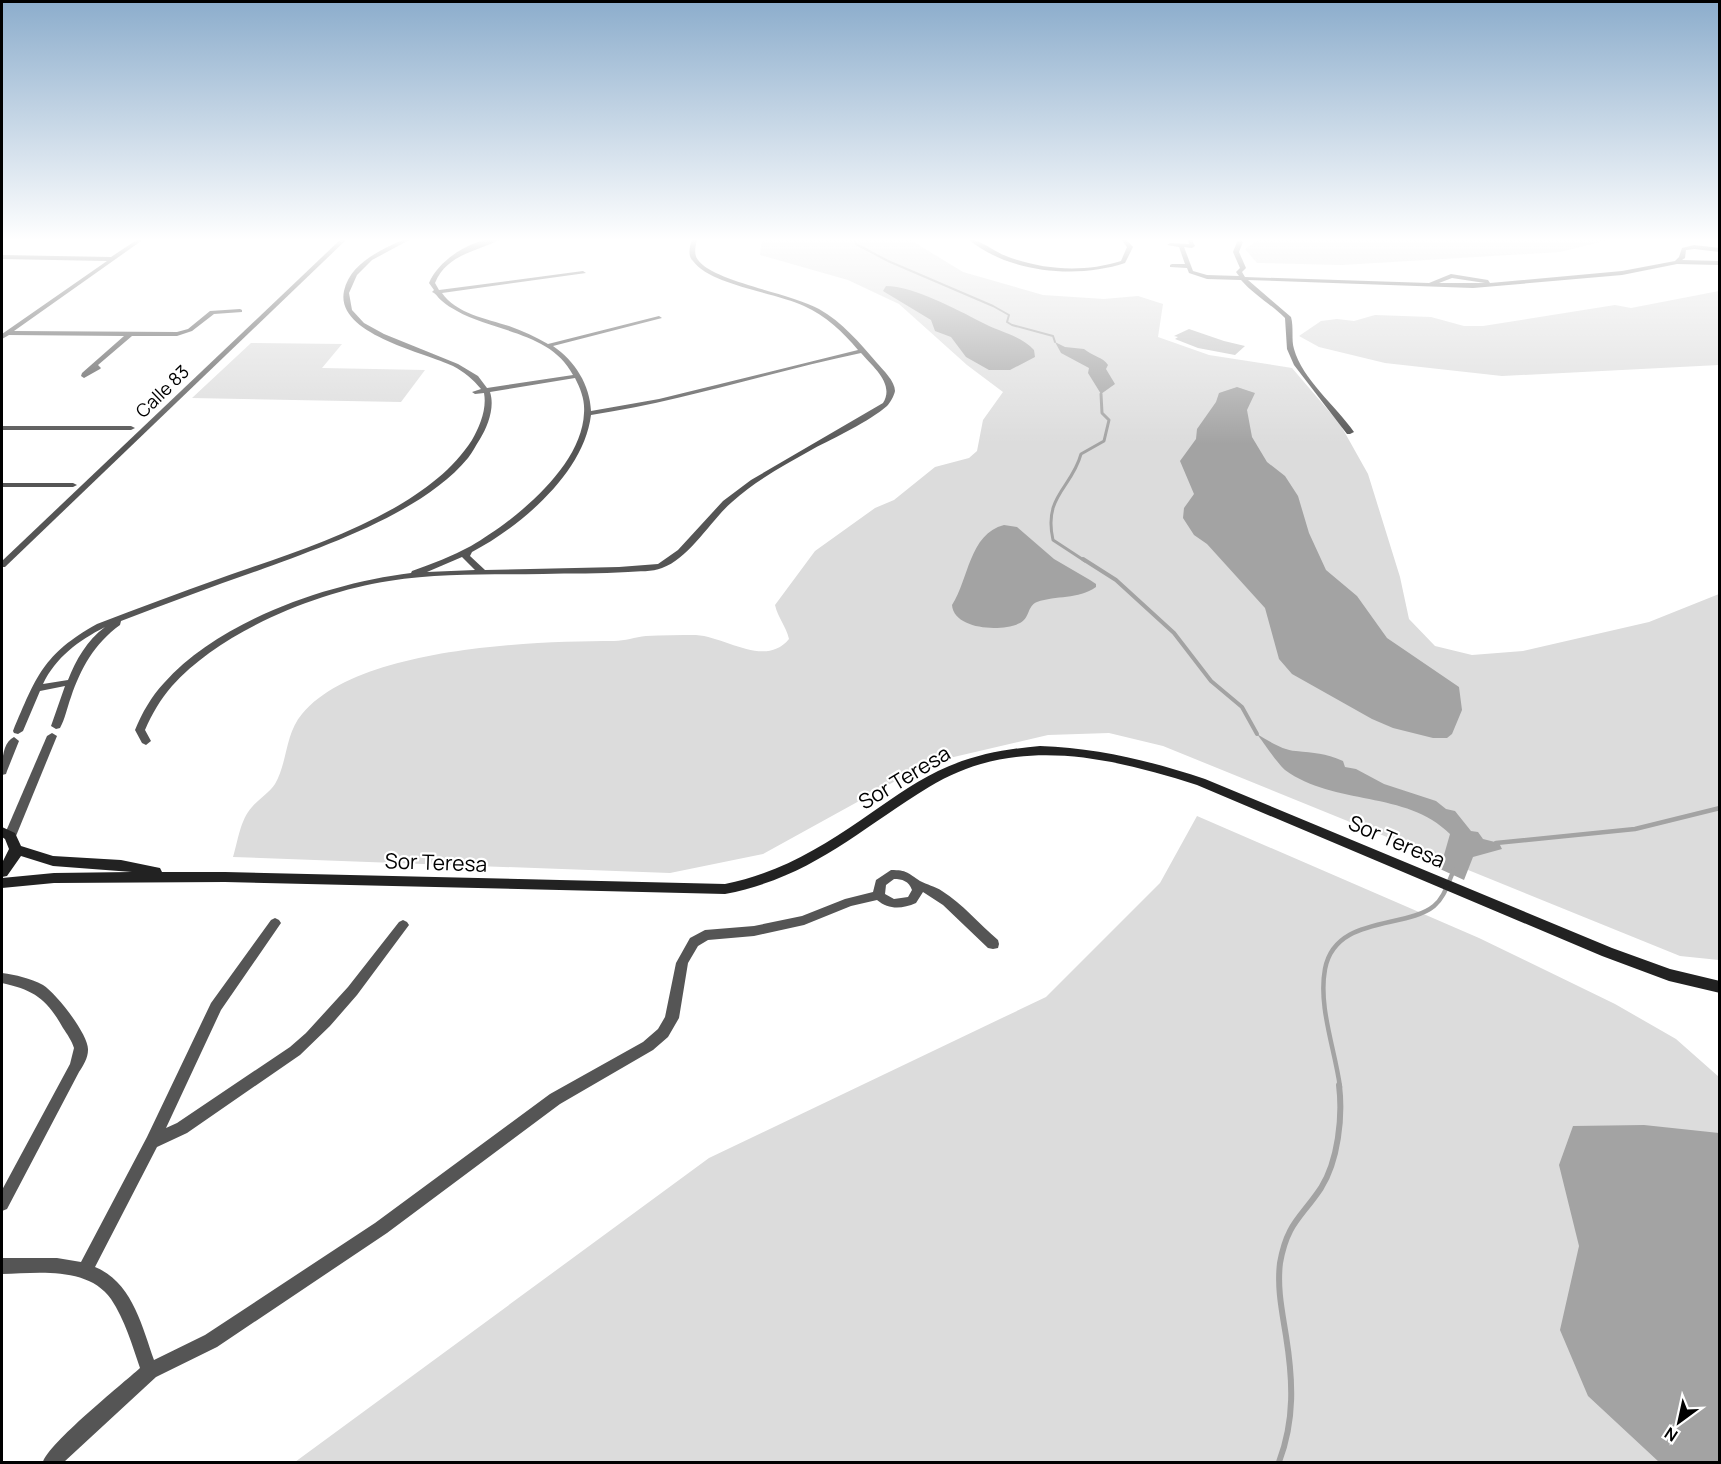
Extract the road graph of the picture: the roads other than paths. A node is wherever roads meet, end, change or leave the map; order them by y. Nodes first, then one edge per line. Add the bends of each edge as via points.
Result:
1 (42, 307) edge
2 (272, 307) edge
3 (348, 307) edge
4 (454, 307) edge
5 (812, 307) edge
6 (1276, 307) edge
7 (240, 311) dead end
8 (659, 318) dead end
9 (5, 333) edge
10 (130, 334) junction
11 (547, 345) junction
12 (862, 351) junction
13 (94, 366) dead end
14 (577, 376) junction
15 (473, 377) junction
16 (487, 392) junction
17 (476, 394) junction
18 (486, 408) junction
19 (590, 413) junction
20 (2, 428) edge
21 (131, 428) dead end
22 (1350, 432) dead end
23 (2, 485) edge
24 (73, 485) dead end
25 (468, 550) junction
26 (2, 565) edge
27 (484, 573) junction
28 (400, 578) junction
29 (138, 611) junction
30 (71, 682) junction
31 (36, 689) junction
32 (146, 741) dead end
33 (2, 771) edge
34 (9, 839) edge
35 (2, 872) edge
36 (225, 877) junction
37 (2, 884) edge
38 (916, 884) junction
39 (879, 894) junction
40 (275, 923) dead end
41 (404, 925) dead end
42 (993, 944) dead end
43 (2, 978) edge
44 (1719, 987) edge
45 (152, 1142) junction
46 (2, 1204) edge
47 (2, 1266) edge
48 (84, 1272) junction
49 (150, 1371) junction
50 (52, 1462) edge

1 - 9 street
2 - 26 street, Calle 83
3 - 15 street via 374,332 442,358
4 - 11 street
5 - 12 street via 842,329
6 - 22 street via 1288,317 1290,351 1300,369 1338,412
7 - 10 street via 212,312 181,333
8 - 11 street
9 - 10 street
10 - 13 street
11 - 14 street
12 - 19 street via 636,406
12 - 27 street via 892,388 885,404 736,494 669,561 648,568
14 - 16 street
14 - 19 street
15 - 16 street
15 - 17 street
16 - 17 street
16 - 18 street
17 - 18 street
18 - 29 street via 481,431 457,464 398,507 319,545
19 - 25 street via 578,448 558,479 523,512
20 - 21 street
23 - 24 street
25 - 27 street via 468,561
25 - 28 street
27 - 28 street
28 - 32 street via 369,582 313,598 223,640 195,659 155,700 140,730
29 - 30 street via 97,639
29 - 31 street via 100,626 62,649 47,664
30 - 31 street
30 - 34 street
31 - 33 street
34 - 35 street via 14,856
34 - 36 street, Sor Teresa via 53,861
36 - 37 street, Sor Teresa via 54,878
36 - 44 street, Sor Teresa via 654,889 741,886 781,875 810,861 920,787 964,765 1017,753 1059,750 1134,761 1192,779 1643,966
38 - 39 street via 905,876 891,875 880,883
38 - 39 street via 916,895 905,903 890,903
38 - 42 street via 928,887 944,899
39 - 49 street via 804,920 754,931 705,935 694,942 682,963 672,1018 648,1046 555,1099 381,1228 211,1341
40 - 45 street via 216,1007
41 - 45 street via 349,994 295,1051 182,1128
43 - 46 street via 24,982 47,993 59,1006 81,1052
45 - 48 street
47 - 48 street via 61,1266
48 - 49 street via 109,1284 121,1301
49 - 50 street

